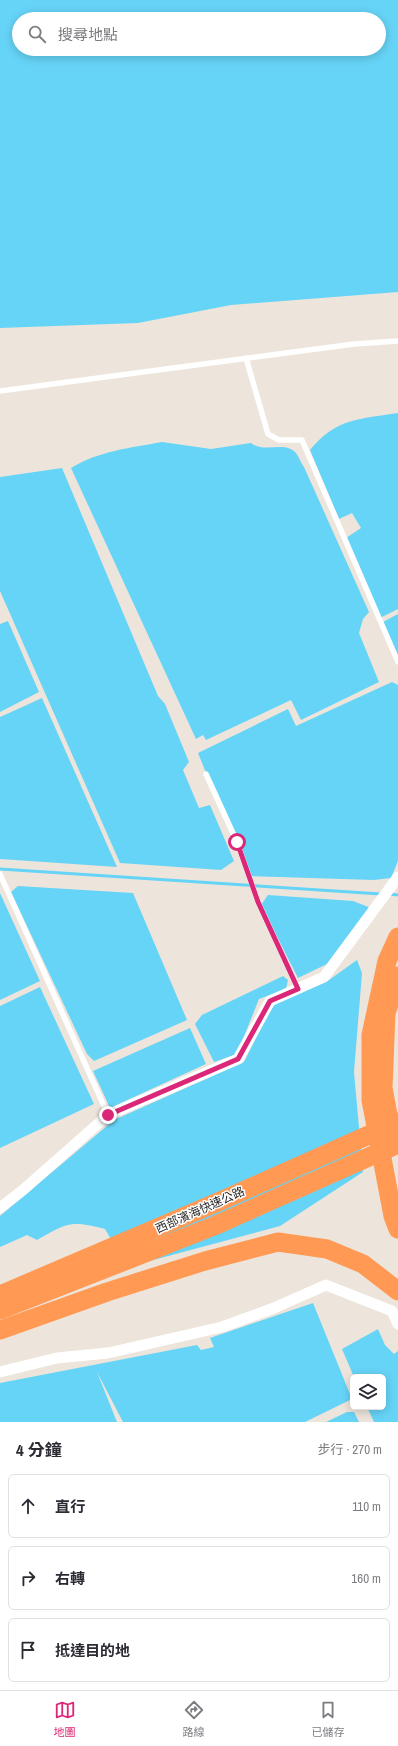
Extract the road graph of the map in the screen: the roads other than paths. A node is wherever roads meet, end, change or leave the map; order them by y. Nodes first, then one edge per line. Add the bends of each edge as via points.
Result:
1 (398, 341) edge
2 (246, 358) junction
3 (2, 391) edge
4 (0, 397) edge
5 (398, 662) edge
6 (206, 774) dead end
7 (0, 874) edge
8 (398, 876) edge
9 (398, 936) edge
10 (398, 976) edge
11 (298, 989) junction
12 (108, 1115) junction
13 (398, 1122) edge
14 (398, 1144) edge
15 (398, 1172) edge
16 (0, 1208) edge
17 (398, 1229) edge
18 (398, 1290) edge
19 (0, 1295) edge
20 (0, 1310) edge
21 (398, 1324) edge
22 (0, 1330) edge
23 (0, 1372) edge

1 - 2 lane
2 - 3 lane
2 - 5 lane via 268,434 279,440 302,440
3 - 4 lane
6 - 11 lane via 237,842 258,902
7 - 12 lane
8 - 11 street via 324,977
9 - 17 highway via 387,961 371,1035 371,1100 393,1216
10 - 15 highway via 386,1013 383,1088
11 - 12 street via 270,1001 238,1059
12 - 16 street
13 - 19 highway, 西部濱海快速公路 via 210,1206
14 - 20 highway, 西部濱海快速公路 via 214,1226
18 - 22 highway via 363,1264 327,1249 278,1242 205,1261 107,1292
21 - 23 street via 392,1311 326,1285 222,1327 108,1353 57,1358

